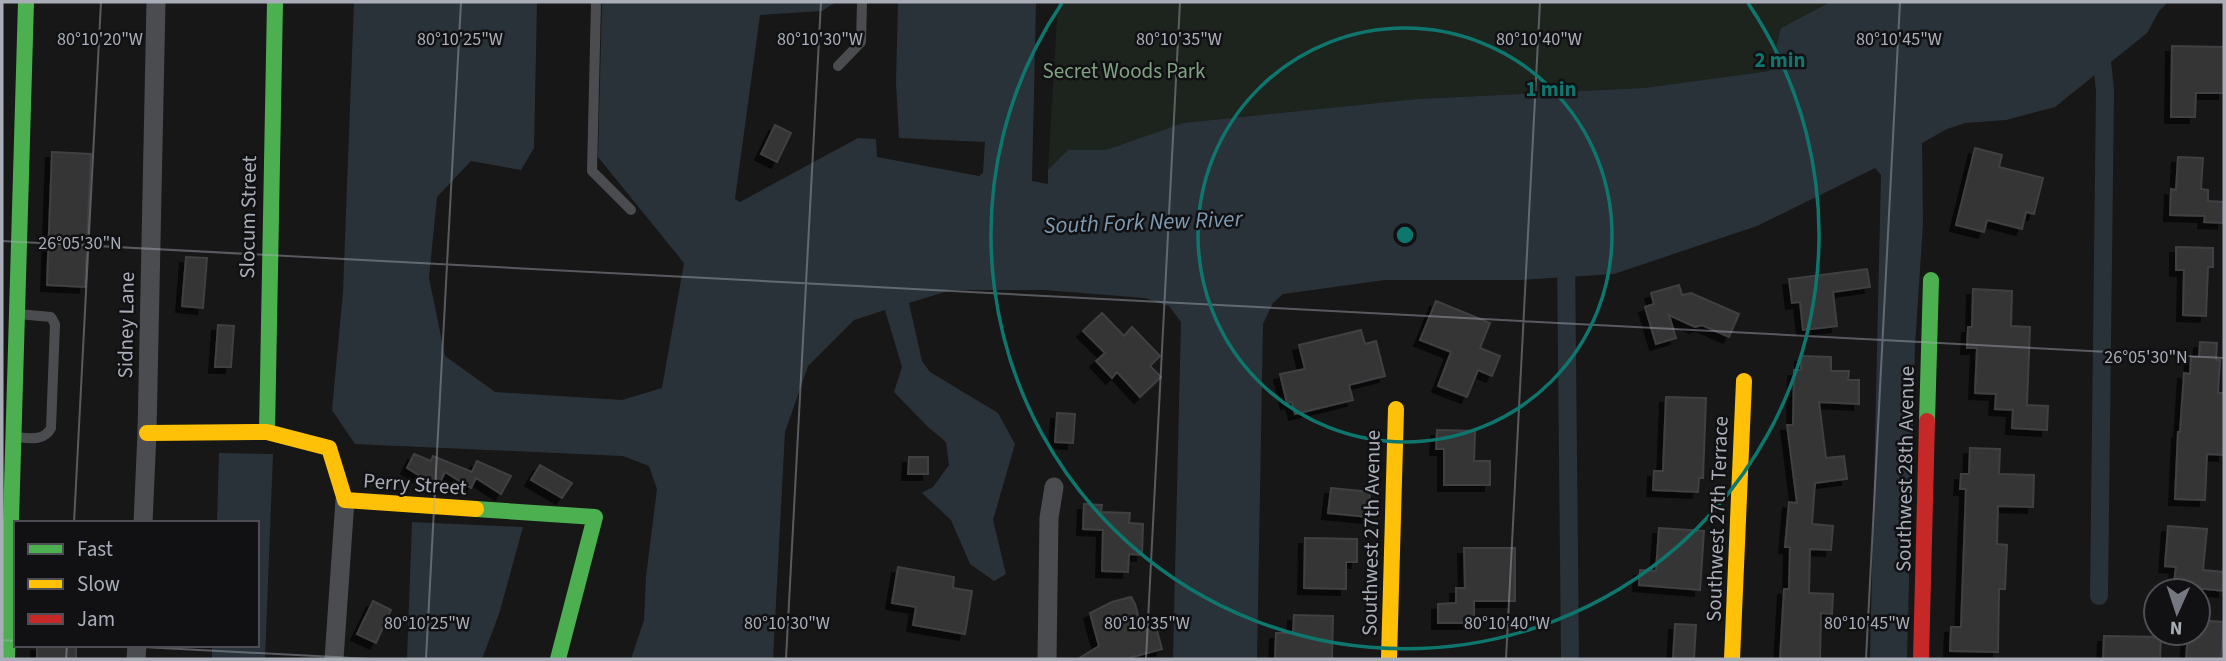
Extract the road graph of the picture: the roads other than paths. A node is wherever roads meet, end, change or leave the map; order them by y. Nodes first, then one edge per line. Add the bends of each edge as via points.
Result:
1 (156, 2) edge
2 (275, 2) edge
3 (596, 2) edge
4 (862, 2) edge
5 (26, 8) edge
6 (838, 66) dead end
7 (631, 211) dead end
8 (1931, 280) dead end
9 (17, 314) junction
10 (1744, 381) dead end
11 (1396, 409) dead end
12 (267, 432) junction
13 (147, 433) junction
14 (14, 438) junction
15 (1054, 487) dead end
16 (345, 500) junction
17 (143, 521) edge
18 (7, 659) edge
19 (334, 659) edge
20 (558, 659) edge
21 (1046, 659) edge
22 (1389, 659) edge
23 (1732, 659) edge
24 (1921, 659) edge

1 - 13 street, Sidney Lane
2 - 12 street, Slocum Street
3 - 7 lane via 593,171
4 - 6 lane via 861,42
5 - 9 street
8 - 24 street, Southwest 28th Avenue
9 - 14 street
9 - 14 lane via 44,314 55,324 51,428 42,438
10 - 23 street, Southwest 27th Terrace
11 - 22 street, Southwest 27th Avenue
12 - 13 street, Perry Street
12 - 16 street, Perry Street via 329,448
13 - 17 street, Sidney Lane
14 - 18 street
15 - 21 street via 1049,518
16 - 19 street
16 - 20 street, Perry Street via 595,517

